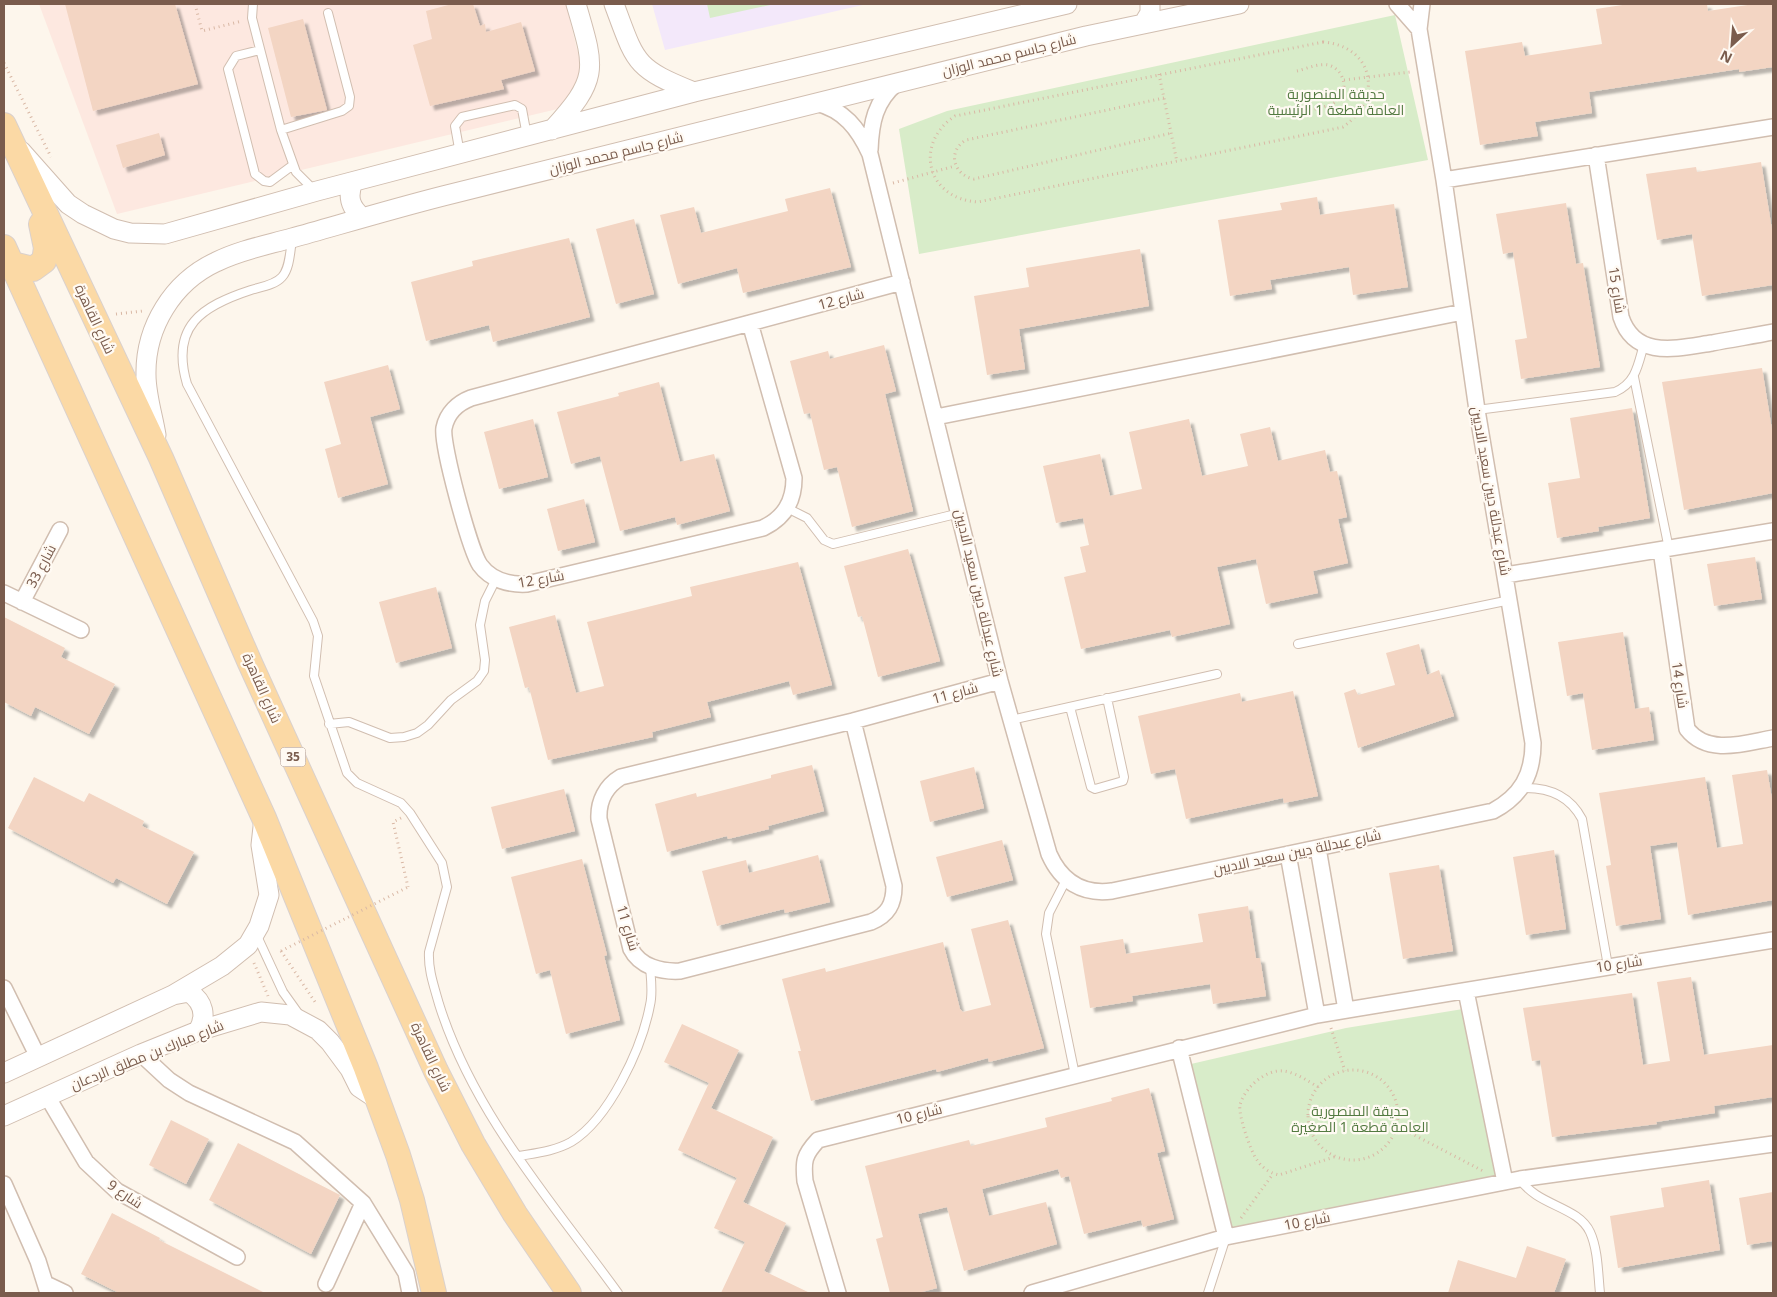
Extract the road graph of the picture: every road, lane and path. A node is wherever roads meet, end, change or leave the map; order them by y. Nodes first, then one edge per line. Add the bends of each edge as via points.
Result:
1 (195, 4) edge
2 (253, 4) edge
3 (576, 4) edge
4 (614, 4) edge
5 (1150, 4) edge
6 (1238, 4) edge
7 (1398, 4) edge
8 (1422, 4) edge
9 (1059, 5) edge
10 (1184, 9) edge
11 (328, 14) dead end
12 (252, 18) junction
13 (1144, 23) junction
14 (1419, 29) junction
15 (260, 50) junction
16 (4, 64) edge
17 (1426, 70) junction
18 (1297, 71) dead end
19 (1159, 74) junction
20 (1368, 77) junction
21 (1344, 80) junction
22 (897, 83) junction
23 (694, 92) junction
24 (1164, 98) junction
25 (816, 103) junction
26 (1308, 111) dead end
27 (1773, 127) edge
28 (281, 130) junction
29 (552, 130) junction
30 (6, 131) edge
31 (1172, 133) junction
32 (527, 136) junction
33 (460, 154) junction
34 (870, 154) junction
35 (1596, 155) junction
36 (1177, 162) junction
37 (55, 164) dead end
38 (293, 165) junction
39 (955, 166) junction
40 (932, 171) junction
41 (1444, 180) junction
42 (353, 182) junction
43 (878, 187) junction
44 (317, 192) junction
45 (42, 208) junction
46 (362, 217) junction
47 (292, 238) junction
48 (8, 256) edge
49 (902, 282) junction
50 (1463, 312) junction
51 (116, 314) dead end
52 (161, 314) junction
53 (750, 323) junction
54 (1773, 332) edge
55 (1644, 344) junction
56 (1634, 377) junction
57 (1477, 410) junction
58 (936, 417) junction
59 (161, 458) junction
60 (787, 508) junction
61 (960, 512) junction
62 (60, 530) dead end
63 (1773, 531) edge
64 (1665, 549) junction
65 (1506, 575) junction
66 (496, 579) junction
67 (4, 593) edge
68 (1510, 600) junction
69 (22, 602) junction
70 (81, 630) dead end
71 (1298, 644) dead end
72 (1217, 674) dead end
73 (1000, 681) junction
74 (1107, 698) junction
75 (1070, 706) junction
76 (1011, 720) junction
77 (853, 721) junction
78 (329, 724) junction
79 (1773, 738) edge
80 (1522, 788) junction
81 (410, 813) junction
82 (264, 818) junction
83 (1318, 848) junction
84 (1288, 854) junction
85 (1066, 880) junction
86 (259, 926) junction
87 (1773, 940) edge
88 (248, 945) junction
89 (1608, 966) junction
90 (650, 967) junction
91 (4, 988) edge
92 (1466, 991) junction
93 (173, 995) junction
94 (316, 1002) dead end
95 (1346, 1010) junction
96 (277, 1012) junction
97 (1321, 1014) junction
98 (304, 1022) junction
99 (198, 1031) junction
100 (1179, 1048) junction
101 (141, 1054) junction
102 (38, 1057) junction
103 (1345, 1071) junction
104 (4, 1073) edge
105 (1075, 1075) junction
106 (1318, 1087) junction
107 (47, 1096) junction
108 (377, 1099) junction
109 (4, 1116) edge
110 (1397, 1126) junction
111 (1773, 1144) edge
112 (519, 1156) junction
113 (1335, 1157) junction
114 (1273, 1174) junction
115 (1512, 1181) junction
116 (4, 1184) edge
117 (364, 1203) junction
118 (1226, 1237) junction
119 (237, 1257) dead end
120 (326, 1284) dead end
121 (47, 1289) edge
122 (65, 1293) edge
123 (410, 1293) edge
124 (434, 1293) edge
125 (569, 1293) edge
126 (618, 1293) edge
127 (838, 1293) edge
128 (1032, 1293) edge
129 (1208, 1293) edge
130 (1600, 1293) edge

1 - 12 path via 202,30
2 - 12 lane
3 - 29 street via 589,49 589,72 576,104
4 - 23 street via 639,62 658,78
5 - 13 street
6 - 10 street, شارع جاسم محمد الوزان
7 - 14 street
8 - 14 street, شارع عبدللة ديين سعيد الاديين
9 - 23 street
10 - 13 street, شارع جاسم محمد الوزان
11 - 28 lane via 350,97 349,106
12 - 15 lane
13 - 22 street, شارع جاسم محمد الوزان
14 - 17 street, شارع عبدللة ديين سعيد الاديين
15 - 28 lane
15 - 38 lane via 236,56 228,69 255,174 270,182
16 - 37 path
17 - 20 path
17 - 41 street, شارع عبدللة ديين سعيد الاديين
18 - 21 path via 1328,65 1338,70
19 - 20 path via 1323,42 1352,51 1360,58
19 - 24 path
19 - 40 path via 955,116 942,126 934,139 930,160
20 - 21 path
20 - 36 path via 1369,92 1364,107 1343,127
21 - 26 path via 1339,99
22 - 25 street, شارع جاسم محمد الوزان
22 - 34 street, شارع عبدللة ديين سعيد الاديين via 881,98 875,113
23 - 29 street
24 - 31 path
24 - 39 path via 966,140 957,148
25 - 34 street, شارع عبدللة ديين سعيد الاديين via 843,115 862,136
25 - 46 street, شارع جاسم محمد الوزان
27 - 35 street
28 - 38 lane
29 - 32 street
30 - 44 street via 68,204 98,223 130,233 182,231
30 - 45 main road, شارع القاهرة
31 - 36 path
31 - 39 path via 974,179 963,175
32 - 33 street
32 - 33 lane via 522,109 515,105 462,117 455,126
33 - 42 street
34 - 43 street, شارع عبدللة ديين سعيد الاديين
35 - 41 street
35 - 55 street, شارع 15 via 1621,318 1628,332
36 - 40 path via 978,202 968,202 950,194 942,188
38 - 44 lane via 300,178
39 - 40 path
40 - 43 path
41 - 50 street, شارع عبدللة ديين سعيد الاديين
42 - 44 street
42 - 46 street via 350,202
43 - 49 street, شارع عبدللة ديين سعيد الاديين
45 - 48 main road via 47,255 44,261 33,268
45 - 59 main road, شارع القاهرة / 35
46 - 47 street, شارع جاسم محمد الوزان
47 - 52 street, شارع جاسم محمد الوزان via 216,262 184,284
47 - 78 lane via 283,277 221,300 200,314 187,335 182,359 187,384 313,621 318,636 314,676
48 - 82 main road
49 - 53 street, شارع 12
49 - 58 street, شارع عبدللة ديين سعيد الاديين
50 - 57 street, شارع عبدللة ديين سعيد الاديين
50 - 58 street
51 - 52 path via 142,311
52 - 59 street, شارع جاسم محمد الوزان via 149,344 146,377
53 - 60 street via 794,478 793,494
53 - 66 street, شارع 12 via 471,398 453,409 444,429 444,444 475,556
54 - 55 street, شارع 15 via 1670,350
55 - 56 lane
56 - 57 lane via 1615,392
56 - 64 lane
57 - 65 street, شارع عبدللة ديين سعيد الاديين
58 - 61 street, شارع عبدللة ديين سعيد الاديين
59 - 125 main road, شارع القاهرة / 35 via 436,1071 473,1144 515,1214
60 - 61 lane via 807,518 824,540 833,544
60 - 66 street, شارع 12 via 763,528 527,584
61 - 73 street, شارع عبدللة ديين سعيد الاديين
62 - 69 street, شارع 33
63 - 64 street
64 - 65 street
64 - 79 street, شارع 14 via 1687,730 1695,738 1713,745
65 - 68 street, شارع عبدللة ديين سعيد الاديين
66 - 78 lane via 480,624 486,660 484,671 428,725 416,733 390,738 349,722
67 - 69 street, شارع 33
68 - 71 lane
68 - 80 street, شارع عبدللة ديين سعيد الاديين via 1533,743 1532,762
69 - 70 street, شارع 33
72 - 74 lane
73 - 76 street, شارع عبدللة ديين سعيد الاديين
73 - 77 street, شارع 11
74 - 75 lane
74 - 75 lane via 1124,777 1124,782 1119,784 1095,789 1091,786
75 - 76 lane
76 - 85 street, شارع عبدللة ديين سعيد الاديين via 1049,854
77 - 90 street, شارع 11 via 894,886 888,911 871,922 680,971
77 - 90 street, شارع 11 via 621,777 609,786 601,802 599,819 632,949 637,958
78 - 81 lane via 351,778 393,797
80 - 83 street, شارع عبدللة ديين سعيد الاديين via 1511,800 1493,811
80 - 89 lane via 1541,788 1559,795 1572,803 1582,819
81 - 94 path, bridge via 393,822 408,887 281,952
81 - 112 lane via 445,871 445,895 428,962 442,1013 467,1074
82 - 86 street via 261,845 269,894
82 - 108 main road
83 - 84 street, شارع عبدللة ديين سعيد الاديين
83 - 95 street
84 - 85 street, شارع عبدللة ديين سعيد الاديين via 1103,892 1084,890
84 - 97 street
85 - 105 lane via 1049,913 1046,934
86 - 88 street
86 - 98 lane via 259,945 283,992
87 - 89 street, شارع 10
88 - 93 street via 222,966
88 - 96 path via 259,978
89 - 92 street, شارع 10
90 - 112 lane via 651,1003 641,1038 622,1079 595,1121 570,1142
91 - 102 street
92 - 95 street, شارع 10
92 - 115 street
93 - 99 street via 189,992 197,998 204,1014
93 - 102 street
95 - 97 street, شارع 10
96 - 98 street, شارع مبارك بن مطلق الردعان
96 - 99 street, شارع مبارك بن مطلق الردعان via 261,1012
97 - 100 street, شارع 10
97 - 103 path
98 - 108 street, شارع مبارك بن مطلق الردعان via 330,1042 359,1087
99 - 101 street, شارع مبارك بن مطلق الردعان
100 - 105 street, شارع 10
100 - 118 street
101 - 107 street, شارع مبارك بن مطلق الردعان
101 - 117 street via 169,1080 189,1093 295,1142
102 - 104 street
103 - 106 path via 1326,1079
103 - 110 path via 1371,1074 1384,1082 1394,1095 1398,1110
105 - 127 street, شارع 10 via 818,1140 807,1152 803,1166
106 - 113 path via 1308,1104 1308,1120 1317,1142
106 - 114 path via 1281,1070 1265,1075 1249,1089 1240,1105 1241,1118 1256,1159
107 - 109 street, شارع مبارك بن مطلق الردعان
107 - 119 street, شارع 9 via 86,1162 117,1191
108 - 124 main road via 412,1200
110 - 113 path via 1391,1140 1380,1152 1366,1159 1350,1161
110 - 115 path
111 - 115 street, شارع 10
112 - 126 lane
113 - 114 path
114 - 118 path
115 - 118 street, شارع 10
115 - 130 lane via 1576,1216 1588,1227
116 - 121 street
117 - 120 street
117 - 123 street via 406,1273
118 - 128 street, شارع 10
118 - 129 lane
121 - 122 street

